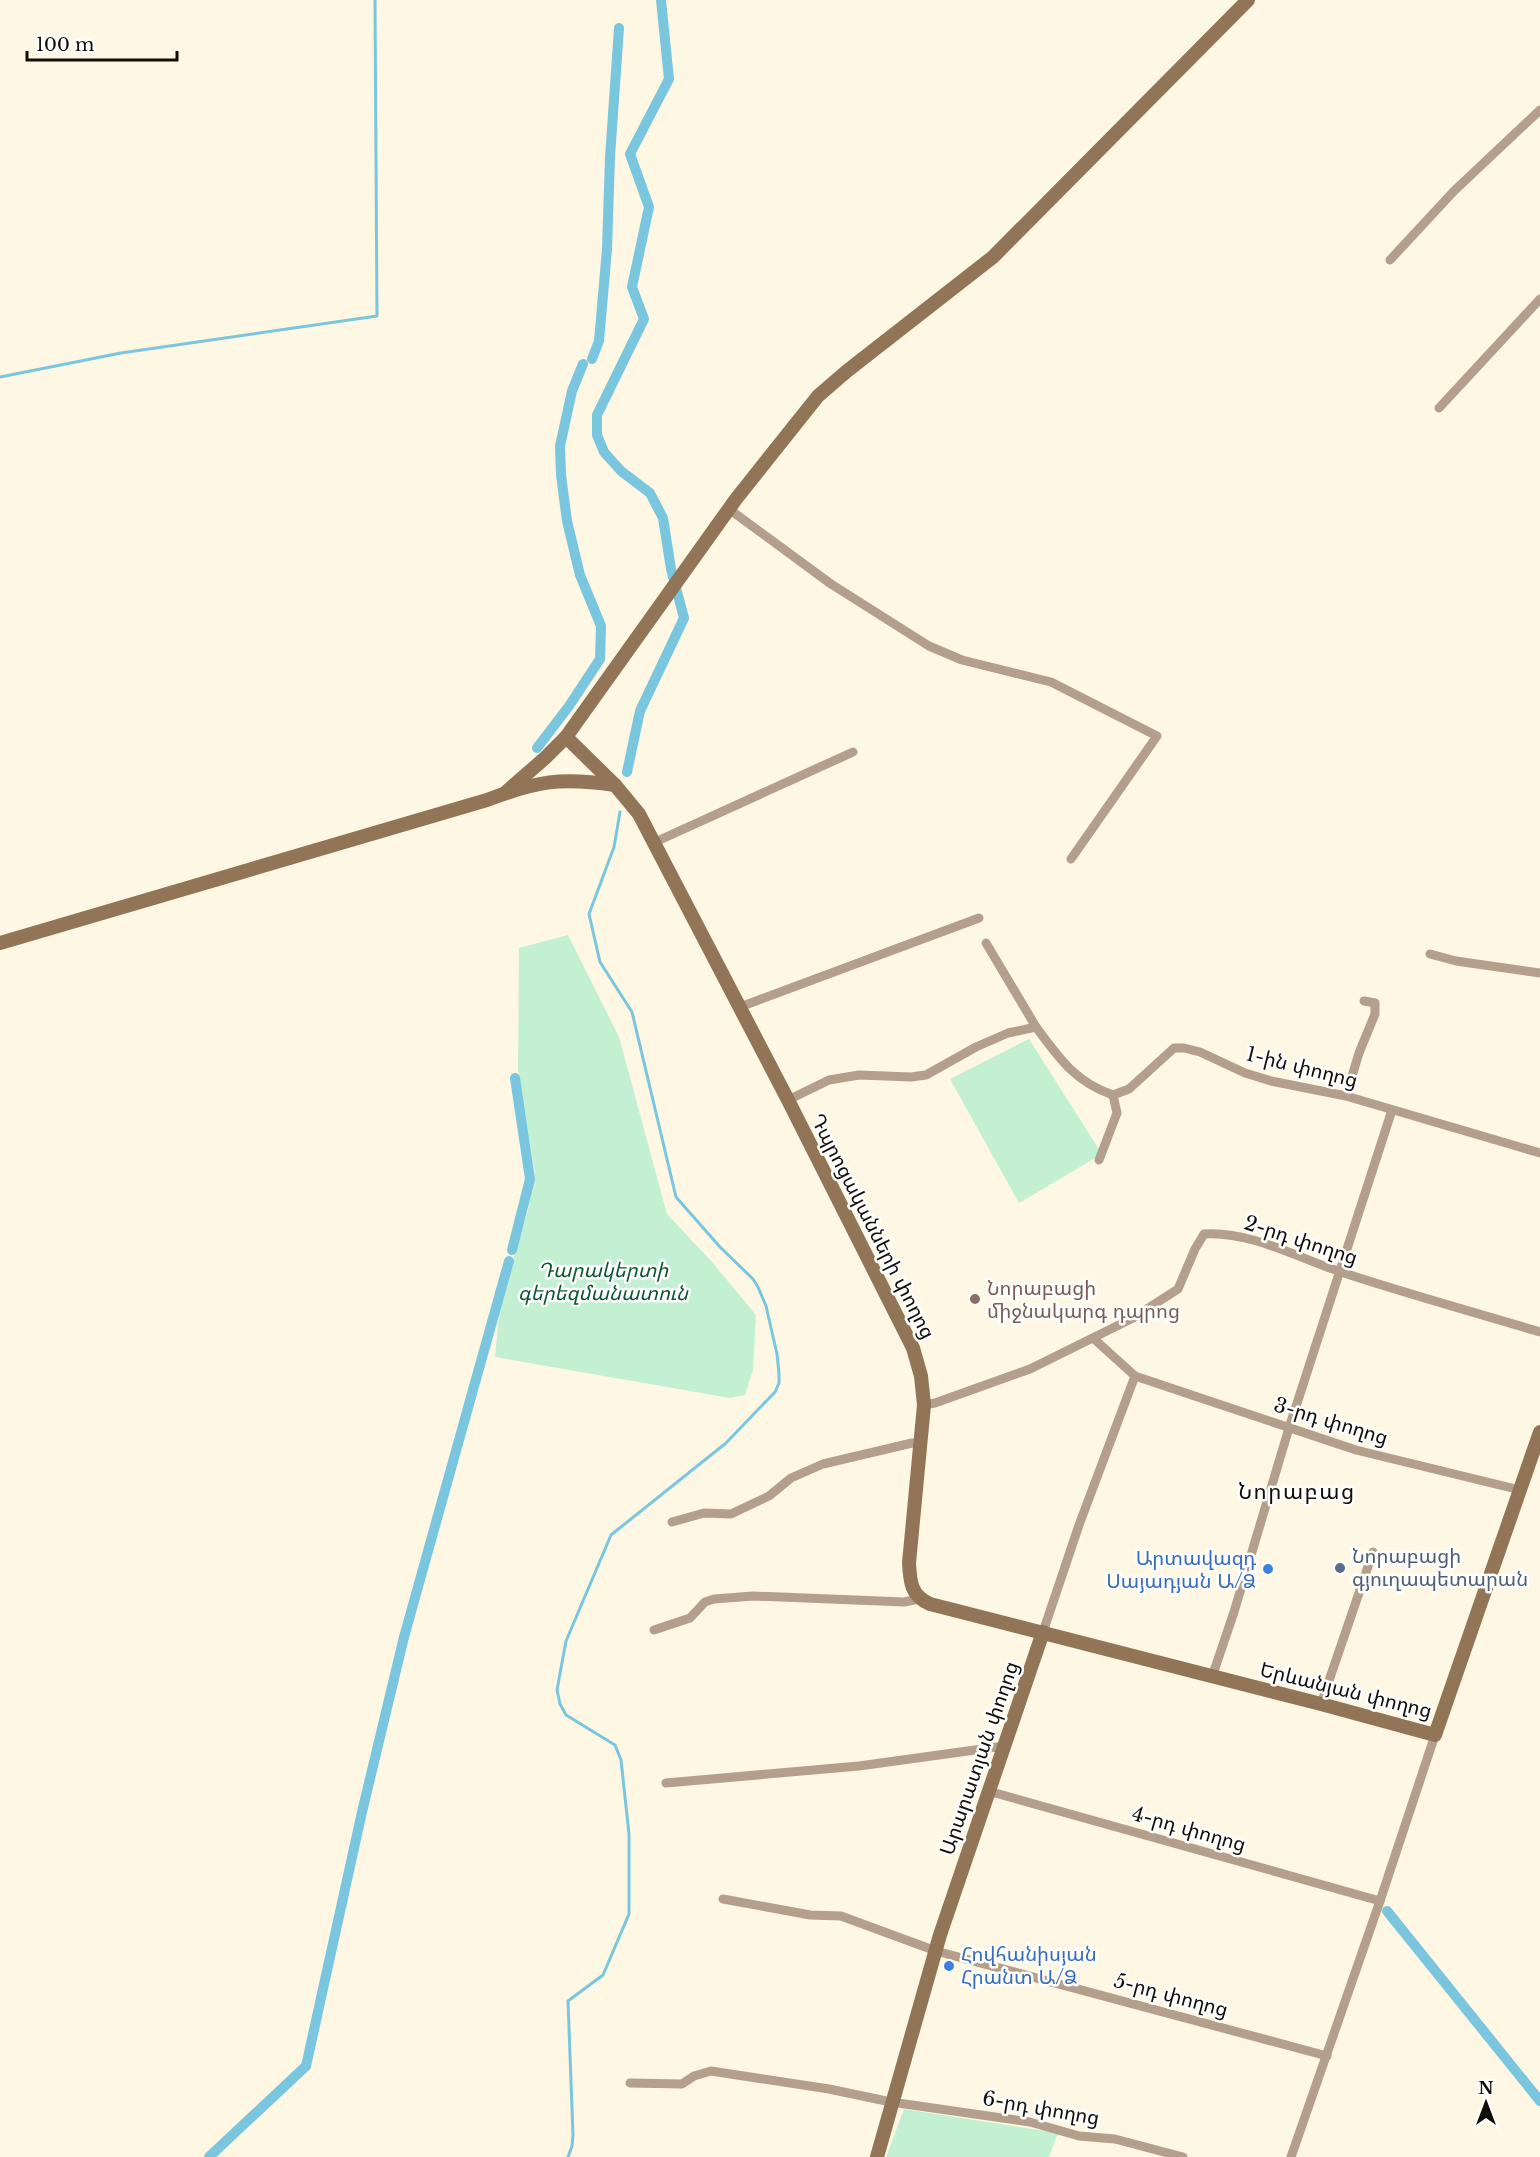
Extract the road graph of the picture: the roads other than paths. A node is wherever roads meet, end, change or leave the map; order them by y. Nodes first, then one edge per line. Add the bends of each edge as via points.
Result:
1 (1248, 0) edge
2 (1540, 110) edge
3 (1390, 260) dead end
4 (1540, 299) edge
5 (1439, 408) dead end
6 (729, 508) junction
7 (566, 737) junction
8 (853, 752) dead end
9 (615, 785) junction
10 (505, 793) junction
11 (653, 843) junction
12 (1071, 859) dead end
13 (979, 918) dead end
14 (0, 943) edge
15 (986, 943) dead end
16 (1430, 954) dead end
17 (1540, 973) edge
18 (1364, 1001) dead end
19 (740, 1007) junction
20 (1036, 1027) junction
21 (1113, 1095) junction
22 (1346, 1096) junction
23 (788, 1100) junction
24 (1392, 1110) junction
25 (1540, 1153) edge
26 (1099, 1160) dead end
27 (1340, 1272) junction
28 (1540, 1332) edge
29 (1093, 1338) junction
30 (1135, 1376) junction
31 (924, 1405) junction
32 (1289, 1428) junction
33 (1540, 1432) edge
34 (921, 1443) junction
35 (1520, 1490) junction
36 (672, 1522) dead end
37 (1373, 1552) dead end
38 (919, 1599) junction
39 (654, 1630) dead end
40 (1043, 1632) junction
41 (1212, 1677) junction
42 (1321, 1704) junction
43 (1435, 1735) junction
44 (1004, 1746) junction
45 (666, 1783) dead end
46 (988, 1791) junction
47 (723, 1899) dead end
48 (1380, 1901) junction
49 (936, 1950) junction
50 (1327, 2056) junction
51 (630, 2083) dead end
52 (891, 2102) junction
53 (877, 2157) edge
54 (1183, 2157) edge
55 (1291, 2157) edge

1 - 6 main road via 993,257 818,396
2 - 3 street via 1454,191
4 - 5 street
6 - 7 main road
6 - 12 street via 831,584 929,646 962,660 1051,682 1157,736
7 - 9 main road, Դպրոցականների փողոց
7 - 10 main road
8 - 11 street
9 - 10 main road via 579,780 542,782
9 - 11 main road, Դպրոցականների փողոց via 639,814
10 - 14 main road
11 - 19 main road, Դպրոցականների փողոց
13 - 19 street
15 - 20 street
16 - 17 street
18 - 22 street via 1375,1003 1375,1014
19 - 23 main road, Դպրոցականների փողոց
20 - 21 street via 1075,1074 1095,1089
20 - 23 street via 1008,1033 926,1075 859,1075 829,1080
21 - 22 street, 1-ին փողոց via 1129,1089 1174,1048 1184,1048 1271,1081
21 - 26 street via 1117,1113
22 - 24 street, 1-ին փողոց
23 - 31 main road, Դպրոցականների փողոց via 913,1348
24 - 25 street, 1-ին փողոց
24 - 27 street
27 - 28 street, 2-րդ փողոց
27 - 29 street, 2-րդ փողոց via 1261,1244 1220,1233 1204,1234 1178,1289
27 - 32 street
29 - 30 street
29 - 31 street, 2-րդ փողոց via 1030,1369
30 - 32 street, 3-րդ փողոց
30 - 40 street, Արարատյան փողոց
31 - 34 main road, Դպրոցականների փողոց
32 - 35 street, 3-րդ փողոց via 1356,1450
32 - 41 street
33 - 35 main road, Երևանյան փողոց
34 - 36 street via 823,1464 731,1514 704,1513
34 - 38 main road, Դպրոցականների փողոց via 909,1563 913,1591
35 - 43 main road, Երևանյան փողոց
37 - 42 street
38 - 39 street via 714,1599 705,1602 690,1618
38 - 40 main road
40 - 41 main road, Երևանյան փողոց
40 - 44 main road, Արարատյան փողոց
41 - 42 main road, Երևանյան փողոց
42 - 43 main road, Երևանյան փողոց
43 - 48 street
44 - 45 street via 859,1766
44 - 46 main road, Արարատյան փողոց
46 - 48 street, 4-րդ փողոց
46 - 49 main road, Արարատյան փողոց
47 - 49 street, 5-րդ փողոց via 810,1915 840,1916
48 - 50 street
49 - 50 street, 5-րդ փողոց
49 - 52 main road, Արարատյան փողոց
50 - 55 street
51 - 52 street, 6-րդ փողոց via 682,2084 711,2071
52 - 53 main road, Արարատյան փողոց
52 - 54 street, 6-րդ փողոց via 1030,2122

